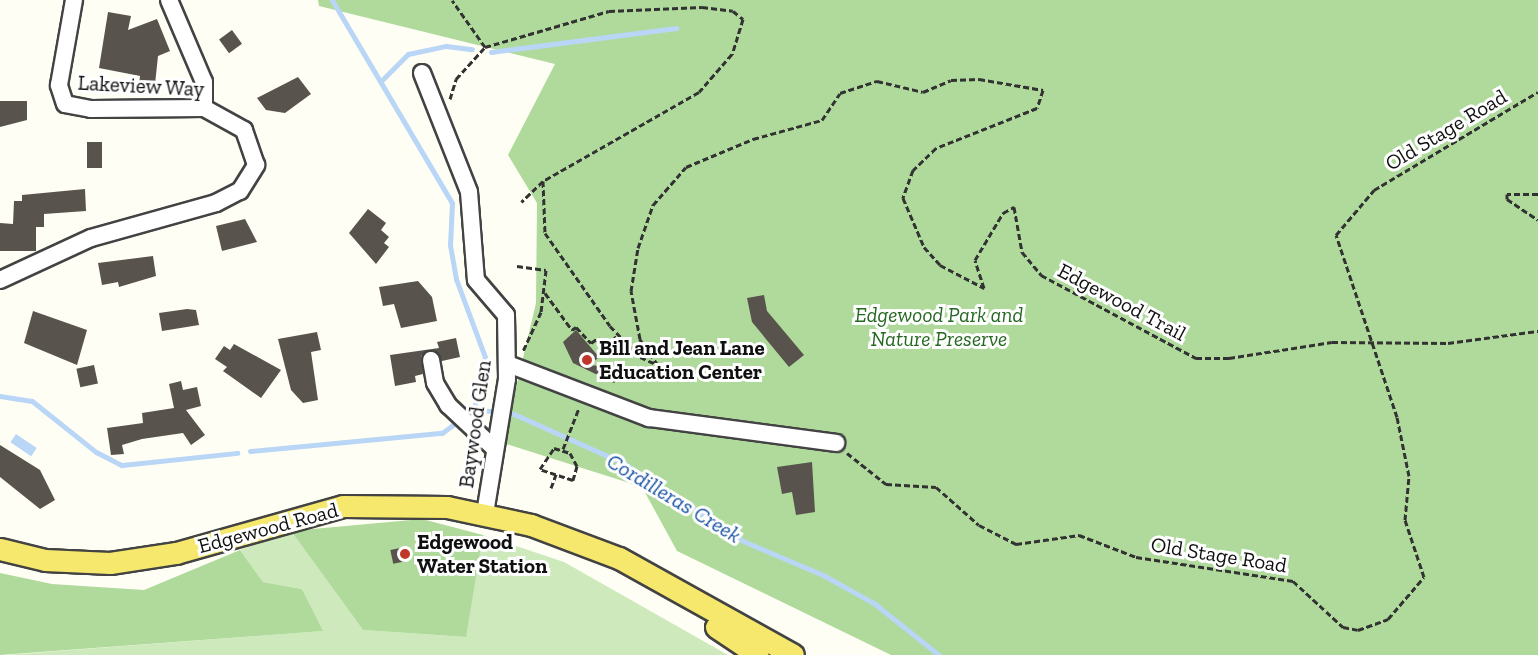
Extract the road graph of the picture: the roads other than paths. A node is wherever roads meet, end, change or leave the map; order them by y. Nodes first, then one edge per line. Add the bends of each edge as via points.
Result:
1 (75, 0) edge
2 (170, 0) edge
3 (422, 73) dead end
4 (204, 108) junction
5 (0, 280) edge
6 (431, 360) dead end
7 (510, 370) junction
8 (836, 443) road end
9 (495, 445) junction
10 (485, 514) junction
11 (578, 541) junction
12 (0, 549) edge
13 (758, 655) edge
14 (793, 655) edge

1 - 4 street, Lakeview Way via 59,85 65,104 90,110
2 - 4 street via 204,82
3 - 7 street, Baywood Glen via 469,192 476,280 506,315
4 - 5 street, Lakeview Way via 244,130 256,165 240,191 91,238
6 - 9 street via 435,384 448,405 477,435
7 - 8 street via 649,418
7 - 9 street, Baywood Glen
9 - 10 street, Baywood Glen
10 - 11 main road, Edgewood Road
10 - 12 main road, Edgewood Road via 412,503 343,506 176,553 110,563 45,560
11 - 13 main road
11 - 14 main road, Edgewood Road via 669,582

